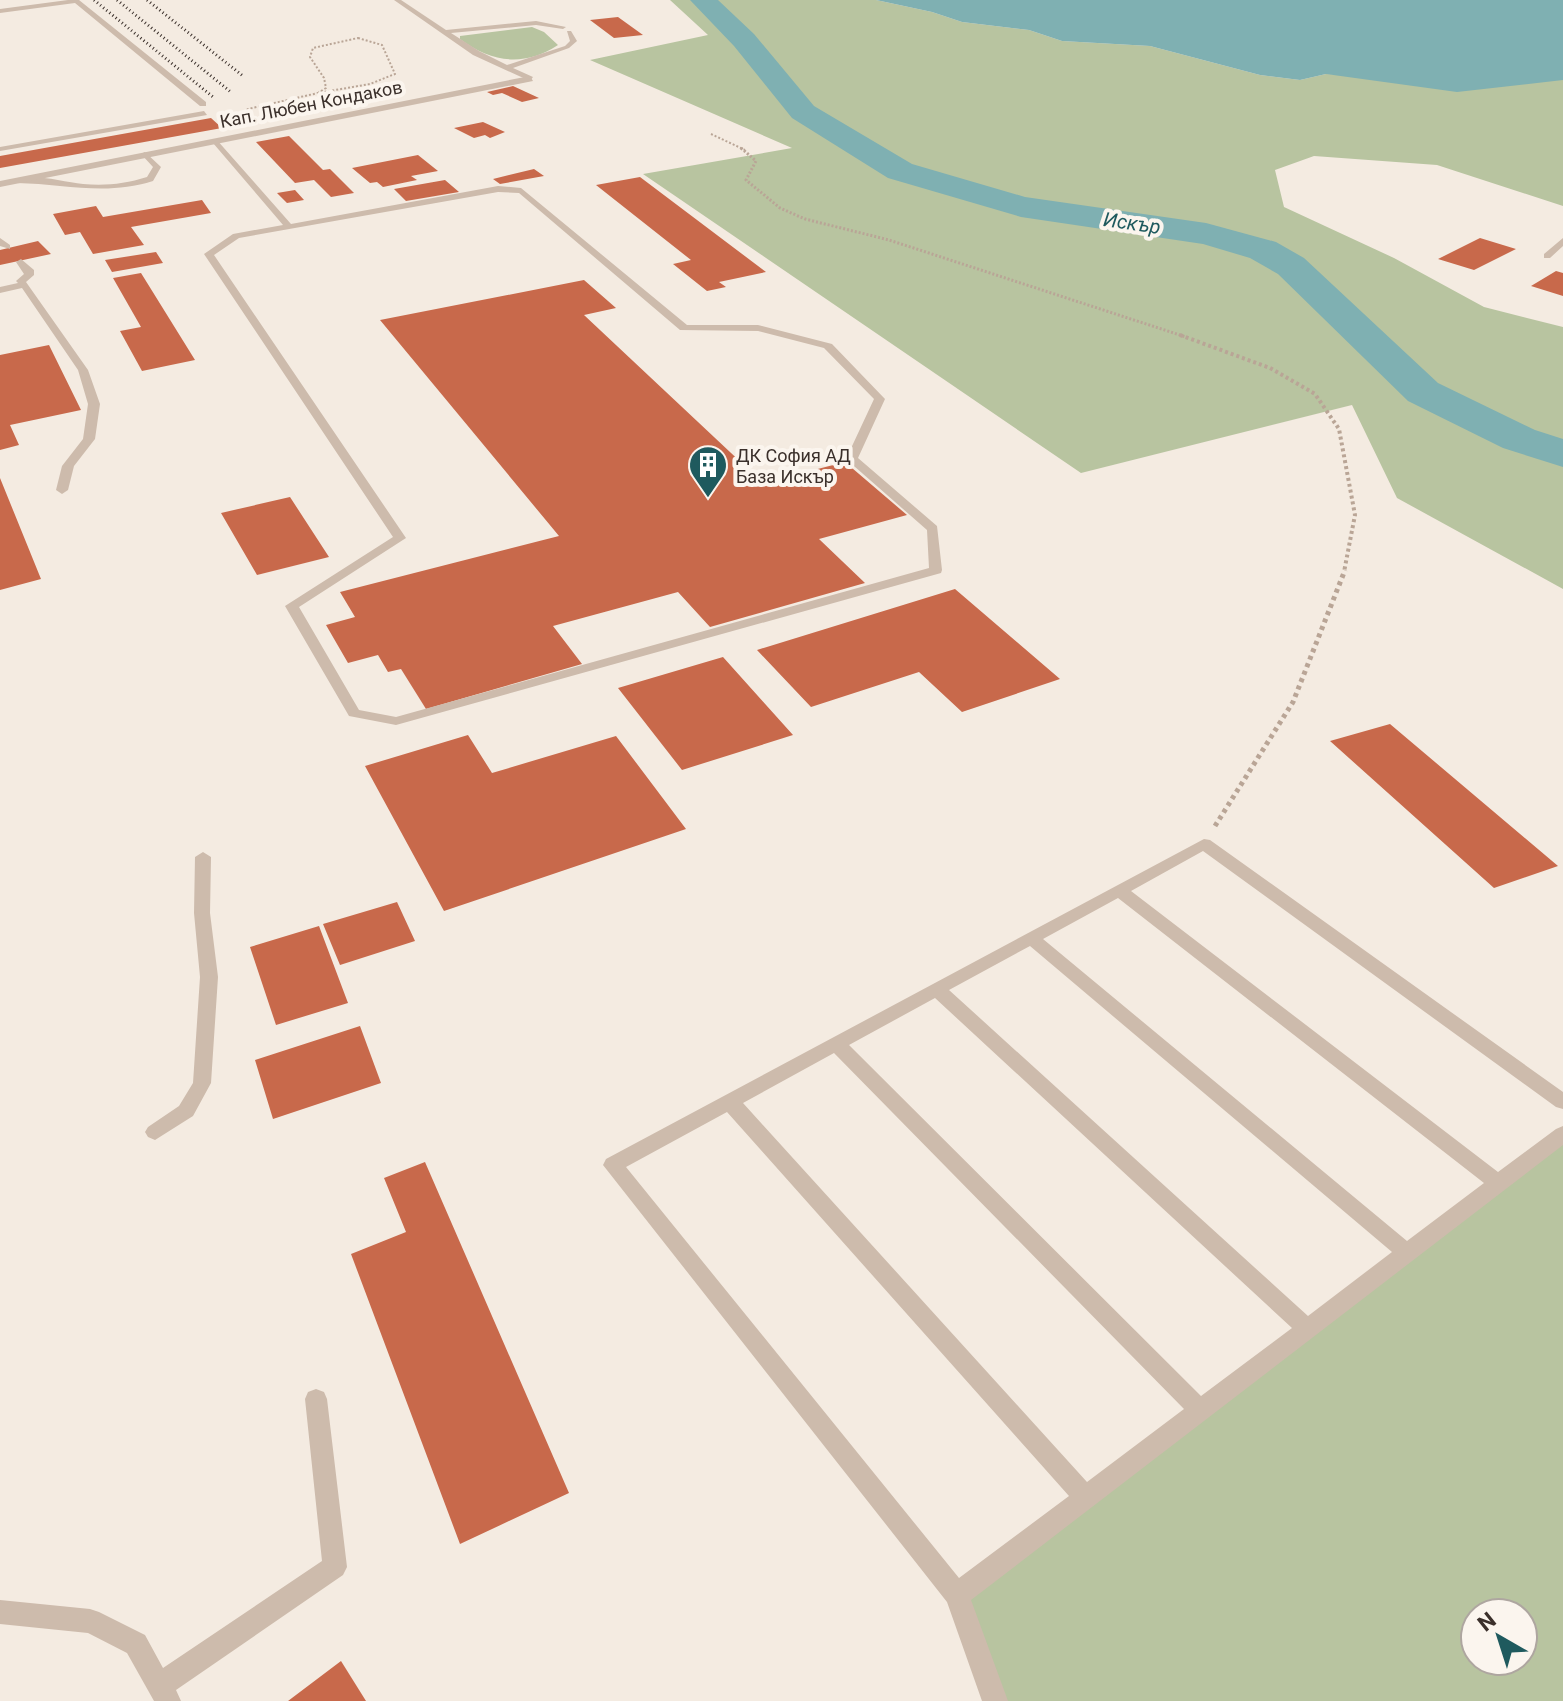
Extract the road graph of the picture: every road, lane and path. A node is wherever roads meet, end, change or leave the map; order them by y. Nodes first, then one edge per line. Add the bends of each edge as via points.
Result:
1 (75, 0) edge
2 (397, 0) edge
3 (0, 11) edge
4 (442, 32) junction
5 (507, 68) junction
6 (530, 79) joint
7 (318, 93) junction
8 (249, 134) junction
9 (711, 134) dead end
10 (216, 141) junction
11 (0, 149) edge
12 (145, 154) junction
13 (17, 180) junction
14 (0, 184) edge
15 (289, 227) junction
16 (1563, 241) edge
17 (1547, 256) dead end
18 (21, 262) dead end
19 (0, 280) edge
20 (22, 283) junction
21 (0, 290) edge
22 (62, 490) dead end
23 (1204, 844) junction
24 (203, 857) dead end
25 (1119, 890) junction
26 (1031, 938) junction
27 (936, 989) junction
28 (836, 1044) junction
29 (730, 1102) junction
30 (1563, 1102) edge
31 (155, 1132) dead end
32 (1563, 1134) edge
33 (1498, 1183) junction
34 (1407, 1253) junction
35 (1307, 1328) junction
36 (316, 1399) dead end
37 (1200, 1410) junction
38 (1085, 1497) junction
39 (957, 1595) junction
40 (0, 1612) edge
41 (164, 1693) edge
42 (995, 1701) edge

1 - 3 lane
1 - 11 lane via 203,109
2 - 4 lane, Кап. Любен Кондаков
4 - 5 lane, Кап. Любен Кондаков
4 - 5 lane via 536,23 566,30 574,41
5 - 6 lane, Кап. Любен Кондаков
6 - 8 street, Кап. Любен Кондаков
7 - 7 path via 326,88 310,57 313,48 362,39 385,47 395,74
7 - 8 path via 248,109 238,115
8 - 10 street, Кап. Любен Кондаков
9 - 23 path via 745,150 756,161 746,180 780,208 805,219 889,240 1121,314 1270,368 1315,394 1339,429 1355,515 1347,565 1293,702
10 - 12 street, Кап. Любен Кондаков
10 - 15 lane
12 - 13 street, Кап. Любен Кондаков
12 - 13 lane via 157,167 150,179 125,187
13 - 14 street, Кап. Любен Кондаков
15 - 15 lane via 498,189 521,191 684,328 758,328 828,346 880,399 852,459 933,529 936,570 396,721 354,713 292,606 400,538 209,254 236,236
16 - 17 lane
18 - 20 lane via 29,270
19 - 20 lane
20 - 21 lane
20 - 22 lane via 83,370 94,404 89,439 68,466
23 - 25 lane
23 - 30 lane
24 - 31 lane via 209,977 202,1083 186,1111
25 - 26 lane
25 - 33 lane
26 - 27 lane
26 - 34 lane
27 - 28 lane
27 - 35 lane
28 - 29 lane
28 - 37 lane
29 - 38 lane
29 - 39 lane via 613,1165
32 - 33 lane
33 - 34 lane
34 - 35 lane
35 - 37 lane
36 - 41 lane via 335,1567
37 - 38 lane
38 - 39 lane
39 - 42 lane
40 - 41 lane via 90,1621 136,1644

